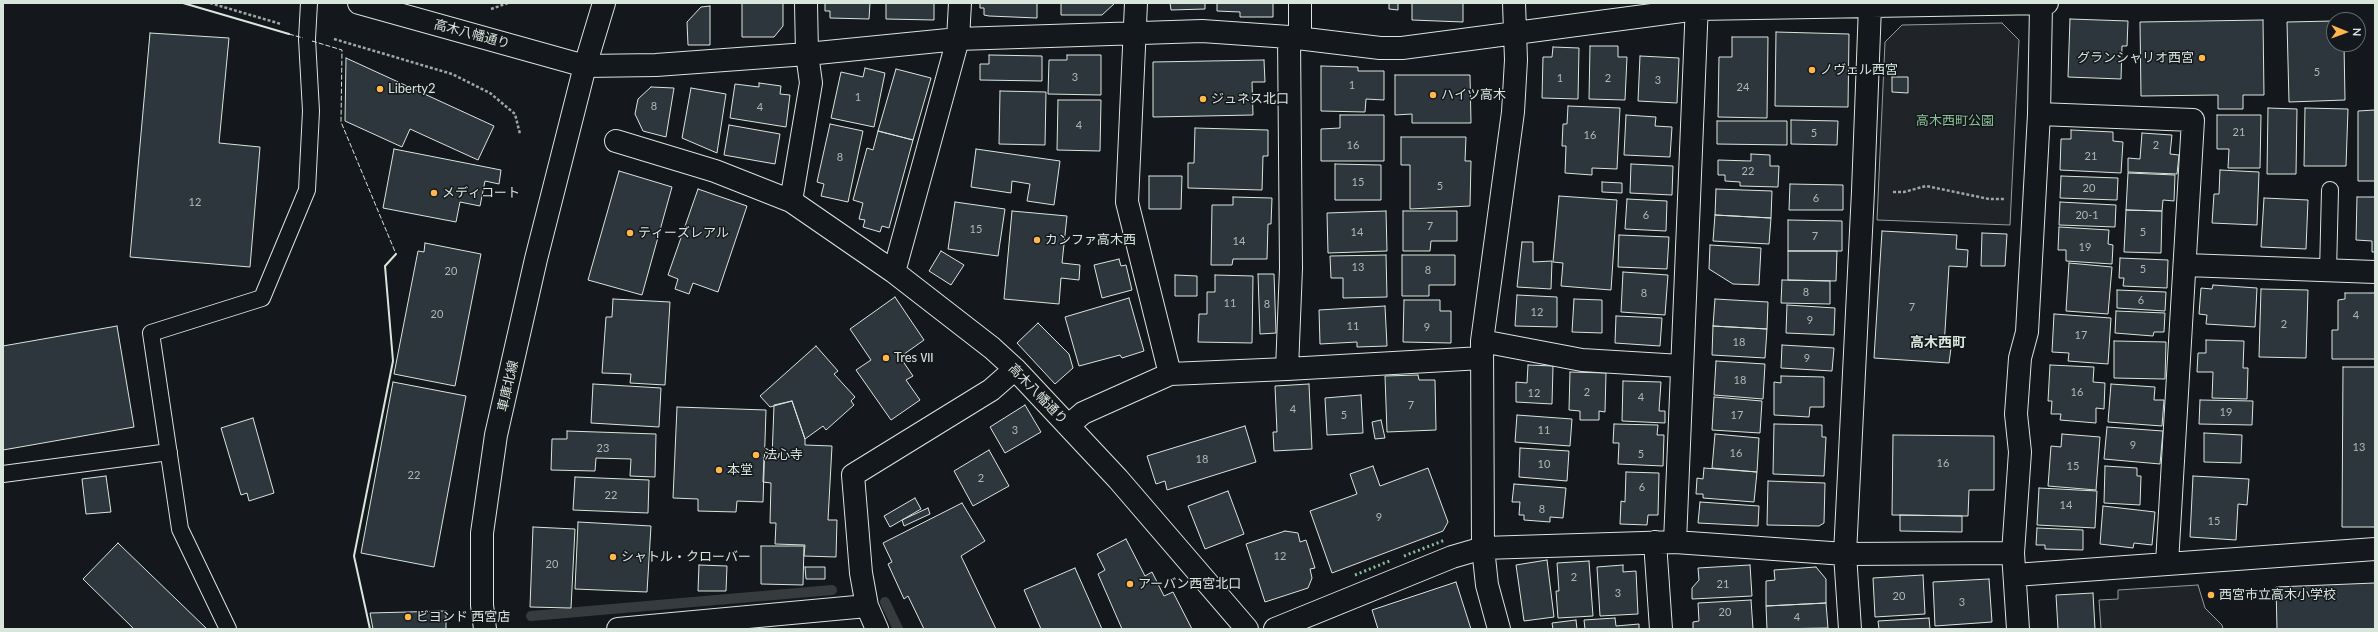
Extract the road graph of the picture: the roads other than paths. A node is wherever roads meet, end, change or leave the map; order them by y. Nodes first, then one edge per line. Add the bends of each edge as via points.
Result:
1 (308, 3) edge
2 (359, 3) edge
3 (604, 3) edge
4 (806, 3) edge
5 (960, 3) edge
6 (1136, 3) edge
7 (1300, 3) edge
8 (1514, 3) edge
9 (2044, 4) edge
10 (1881, 5) edge
11 (1697, 6) edge
12 (1135, 33) junction
13 (1514, 34) junction
14 (1295, 37) junction
15 (958, 40) junction
16 (807, 54) junction
17 (585, 66) junction
18 (2039, 114) junction
19 (616, 141) dead end
20 (2330, 190) dead end
21 (791, 201) junction
22 (2186, 265) junction
23 (894, 272) junction
24 (2328, 272) junction
25 (2375, 272) edge
26 (1482, 349) junction
27 (1681, 366) junction
28 (1287, 369) junction
29 (1015, 370) junction
30 (1170, 374) junction
31 (1068, 425) junction
32 (169, 452) junction
33 (3, 474) edge
34 (1665, 542) junction
35 (1483, 548) junction
36 (2375, 549) edge
37 (2013, 553) junction
38 (1845, 554) junction
39 (2167, 563) junction
40 (2014, 575) junction
41 (867, 606) junction
42 (702, 625) edge
43 (228, 629) edge
44 (485, 629) edge
45 (618, 629) edge
46 (877, 629) edge
47 (1247, 629) edge
48 (1275, 629) edge
49 (1499, 629) edge
50 (1661, 629) edge
51 (1850, 629) edge
52 (2018, 629) edge

1 - 32 lane via 311,111 307,190 262,298 151,333
2 - 17 street, 高木八幡通り
3 - 17 street, 車庫北線
4 - 16 street
5 - 15 street
6 - 12 street
7 - 14 street
8 - 13 street
9 - 10 street, 高木八幡通り
9 - 18 street
10 - 11 street, 高木八幡通り
10 - 38 street via 1863,191
11 - 13 street, 高木八幡通り
11 - 27 street
12 - 14 street, 高木八幡通り via 1202,31
12 - 15 street, 高木八幡通り
12 - 30 street via 1127,202
13 - 14 street, 高木八幡通り via 1402,48 1380,48
13 - 26 street via 1516,60 1513,120 1493,251
14 - 28 street
15 - 16 street, 高木八幡通り
15 - 23 street
16 - 17 street, 高木八幡通り via 656,65
16 - 21 street via 811,83
17 - 44 street, 車庫北線 via 536,259 496,435 482,533 482,605
18 - 22 street via 2193,120
18 - 37 street via 2027,332 2020,358 2016,414 2020,452
19 - 21 street, 高木八幡通り via 715,171
20 - 24 lane
21 - 23 street, 高木八幡通り
22 - 24 street
22 - 39 street
23 - 29 street, 高木八幡通り via 992,348
24 - 25 street
26 - 27 street via 1582,360
26 - 28 street
26 - 35 street
27 - 34 street
28 - 30 street
29 - 31 street, 高木八幡通り
29 - 41 street via 991,390 853,476
30 - 31 street via 1083,413
31 - 47 street, 高木八幡通り
32 - 33 lane
32 - 43 lane via 180,529
34 - 35 street
34 - 38 street
34 - 50 street
35 - 48 street via 1452,557
35 - 49 street via 1487,585
36 - 39 street
37 - 38 street
37 - 40 street
38 - 51 street
39 - 40 street
40 - 52 street
41 - 42 street
41 - 46 street
42 - 45 street

